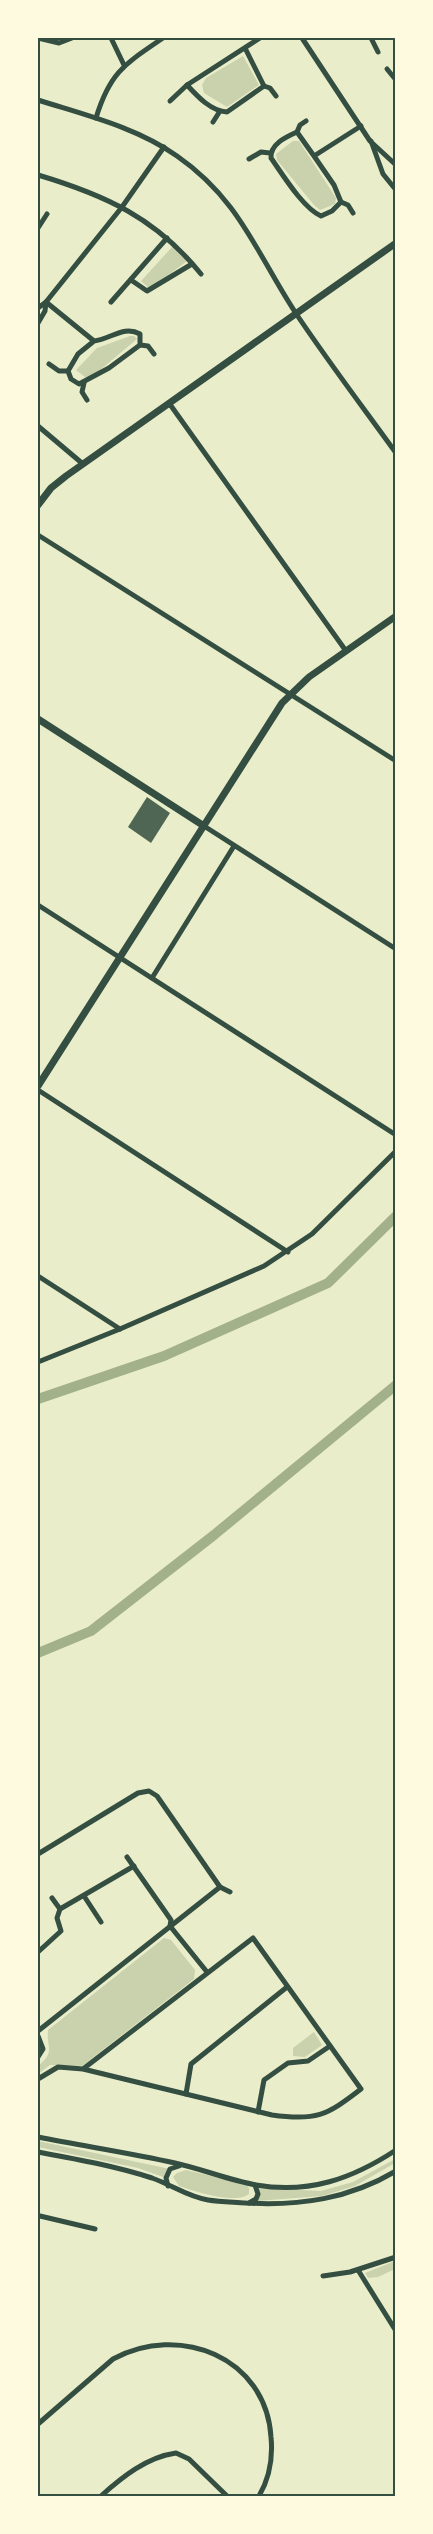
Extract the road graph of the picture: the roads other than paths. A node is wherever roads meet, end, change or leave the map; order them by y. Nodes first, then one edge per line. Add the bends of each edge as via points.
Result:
1 (38, 38) edge
2 (55, 38) edge
3 (72, 38) edge
4 (111, 38) edge
5 (163, 38) edge
6 (260, 38) edge
7 (302, 38) edge
8 (371, 38) edge
9 (59, 43) junction
10 (245, 48) junction
11 (378, 52) dead end
12 (124, 65) junction
13 (387, 70) dead end
14 (396, 80) edge
15 (188, 85) junction
16 (264, 86) junction
17 (276, 96) dead end
18 (38, 100) edge
19 (170, 101) dead end
20 (220, 111) junction
21 (96, 118) junction
22 (306, 121) dead end
23 (213, 122) dead end
24 (361, 126) junction
25 (297, 132) junction
26 (370, 140) junction
27 (164, 148) junction
28 (270, 153) junction
29 (314, 156) junction
30 (249, 159) dead end
31 (396, 165) edge
32 (38, 175) edge
33 (396, 190) edge
34 (341, 202) junction
35 (122, 207) junction
36 (353, 213) dead end
37 (47, 214) dead end
38 (38, 228) edge
39 (167, 238) junction
40 (396, 243) edge
41 (192, 264) junction
42 (201, 274) dead end
43 (131, 280) junction
44 (46, 302) junction
45 (111, 302) dead end
46 (38, 306) edge
47 (296, 313) junction
48 (38, 323) edge
49 (94, 341) junction
50 (140, 345) junction
51 (154, 354) dead end
52 (49, 364) dead end
53 (68, 371) junction
54 (84, 383) junction
55 (87, 400) dead end
56 (169, 403) junction
57 (38, 426) edge
58 (396, 453) edge
59 (83, 464) junction
60 (38, 505) edge
61 (38, 535) edge
62 (396, 616) edge
63 (346, 651) junction
64 (290, 694) junction
65 (38, 719) edge
66 (396, 761) edge
67 (204, 826) junction
68 (234, 846) junction
69 (38, 905) edge
70 (396, 949) edge
71 (120, 957) junction
72 (152, 978) junction
73 (38, 1088) edge
74 (396, 1135) edge
75 (396, 1151) edge
76 (288, 1252) junction
77 (38, 1276) edge
78 (120, 1329) junction
79 (38, 1362) edge
80 (38, 1854) edge
81 (127, 1857) dead end
82 (134, 1866) junction
83 (220, 1887) junction
84 (230, 1892) dead end
85 (84, 1896) junction
86 (52, 1898) dead end
87 (60, 1909) junction
88 (101, 1922) dead end
89 (170, 1926) junction
90 (38, 1952) edge
91 (207, 1972) junction
92 (287, 1988) junction
93 (38, 2031) edge
94 (38, 2036) edge
95 (330, 2046) junction
96 (38, 2057) edge
97 (83, 2069) junction
98 (38, 2079) edge
99 (186, 2094) junction
100 (258, 2112) junction
101 (38, 2137) edge
102 (396, 2150) edge
103 (38, 2152) edge
104 (185, 2166) junction
105 (396, 2171) edge
106 (255, 2185) junction
107 (168, 2186) junction
108 (248, 2203) junction
109 (38, 2217) edge
110 (95, 2229) dead end
111 (396, 2256) edge
112 (358, 2270) junction
113 (324, 2276) dead end
114 (396, 2331) edge
115 (38, 2424) edge
116 (101, 2496) edge
117 (227, 2496) edge
118 (259, 2496) edge

1 - 9 street
2 - 9 street
3 - 9 street
4 - 12 street
5 - 12 street
6 - 10 street
7 - 24 street
8 - 11 street
10 - 15 street
10 - 16 street
12 - 21 street via 105,90
13 - 14 street
15 - 19 street
15 - 20 street via 198,98
16 - 17 street
16 - 20 street via 227,112
18 - 21 street
20 - 23 street
21 - 27 street via 125,128
22 - 25 street
24 - 26 street
24 - 29 street
25 - 28 street via 276,145
25 - 29 street
26 - 31 street
26 - 33 street via 383,174
27 - 35 street
27 - 47 street via 200,174 231,206
28 - 30 street via 261,152
28 - 34 street via 313,212 321,216
29 - 34 street via 334,185
32 - 35 street
34 - 36 street via 348,205
35 - 39 street
35 - 44 street
37 - 38 street
39 - 41 street
39 - 43 street
40 - 47 street
41 - 42 street
41 - 43 street via 147,291
43 - 45 street
44 - 46 street
44 - 48 street
44 - 49 street
47 - 56 street
47 - 58 street
49 - 50 street via 131,329 140,334
49 - 53 street via 78,354
50 - 51 street via 148,346
50 - 54 street
52 - 53 street via 59,371
53 - 54 street via 71,380
54 - 55 street via 82,392
56 - 59 street
56 - 63 street
57 - 59 street
59 - 60 street via 58,482
61 - 64 street
62 - 63 street
63 - 64 street
64 - 66 street
64 - 67 street
65 - 67 street
67 - 68 street
67 - 71 street
68 - 70 street
68 - 72 street
69 - 71 street
71 - 72 street
71 - 73 street
72 - 74 street
73 - 76 street
75 - 76 street via 312,1234
76 - 78 street via 264,1266
77 - 78 street
78 - 79 street
80 - 83 street via 138,1793 148,1791 157,1796
81 - 82 street
82 - 85 street
82 - 89 street via 171,1920
83 - 84 street
83 - 89 street
85 - 87 street
85 - 88 street
86 - 87 street
87 - 90 street via 57,1918 61,1931
89 - 91 street
89 - 93 street
91 - 92 street via 253,1938
91 - 97 street
92 - 95 street
92 - 99 street via 191,2064
94 - 96 street via 43,2049
95 - 100 street via 308,2061 288,2063 264,2080
95 - 100 street via 361,2089 328,2112 314,2117 301,2119
97 - 98 street via 58,2067
97 - 99 street
99 - 100 street
101 - 104 street
102 - 106 street via 367,2168 335,2180 294,2187
103 - 107 street via 112,2167
104 - 106 street
104 - 107 street via 170,2169 166,2178
105 - 108 street via 364,2187 331,2198 282,2205
106 - 108 street via 258,2194
107 - 108 street via 208,2200
109 - 110 street
111 - 112 street
112 - 113 street
112 - 114 street
115 - 118 street via 124,2353 159,2344 196,2347 218,2356 238,2370 254,2388 265,2410 271,2433 271,2458
116 - 117 street via 148,2462 176,2453 189,2459

